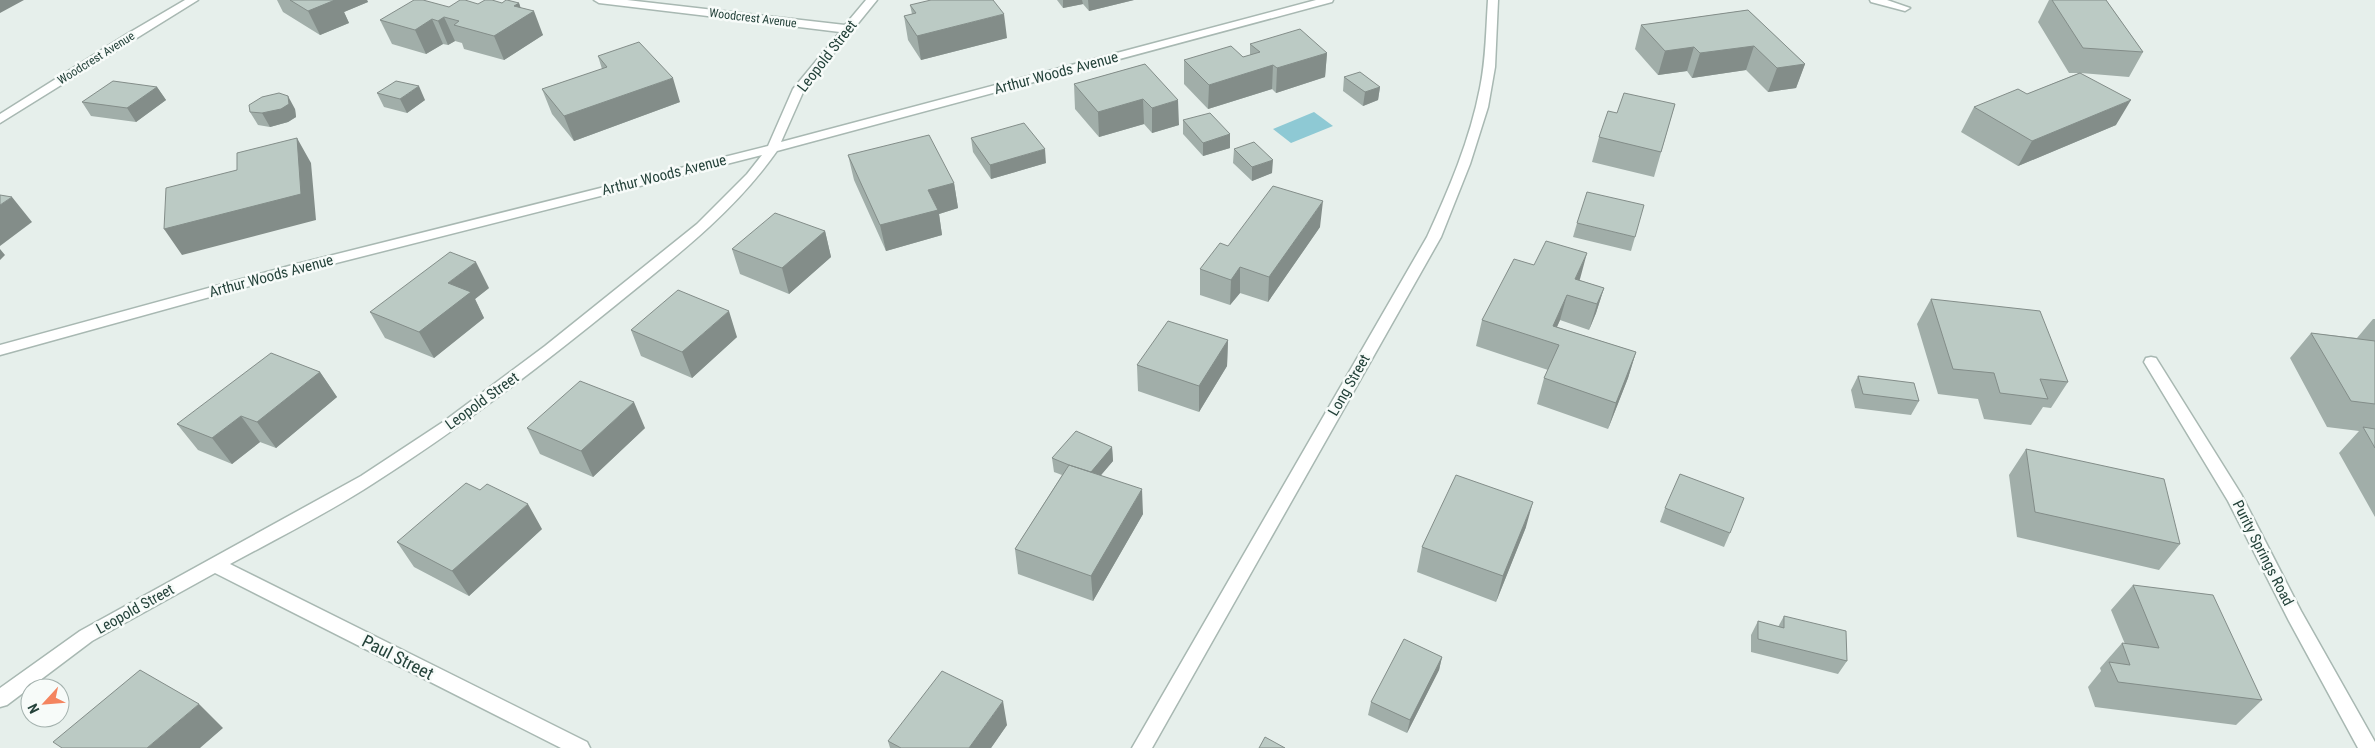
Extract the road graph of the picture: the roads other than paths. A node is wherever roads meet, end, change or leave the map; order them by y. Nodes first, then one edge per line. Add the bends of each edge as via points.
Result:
1 (193, 0) edge
2 (599, 0) edge
3 (872, 0) edge
4 (1328, 0) edge
5 (1493, 0) edge
6 (1874, 0) edge
7 (1905, 8) dead end
8 (847, 29) junction
9 (0, 119) edge
10 (773, 148) junction
11 (0, 350) edge
12 (2151, 362) dead end
13 (216, 566) junction
14 (0, 699) edge
15 (580, 748) edge
16 (1142, 748) edge
17 (2368, 748) edge

1 - 9 street, Woodcrest Avenue
2 - 8 street, Woodcrest Avenue
3 - 8 street, Leopold Street
4 - 10 street, Arthur Woods Avenue
5 - 16 street, Long Street via 1486,87 1472,144 1434,237
6 - 7 street
8 - 10 street, Leopold Street via 799,89
10 - 11 street, Arthur Woods Avenue via 461,226
10 - 13 street, Leopold Street via 752,177 702,227 550,350 449,426 367,480
12 - 17 street, Purity Springs Road via 2235,498
13 - 14 street, Leopold Street via 86,636
13 - 15 street, Paul Street

